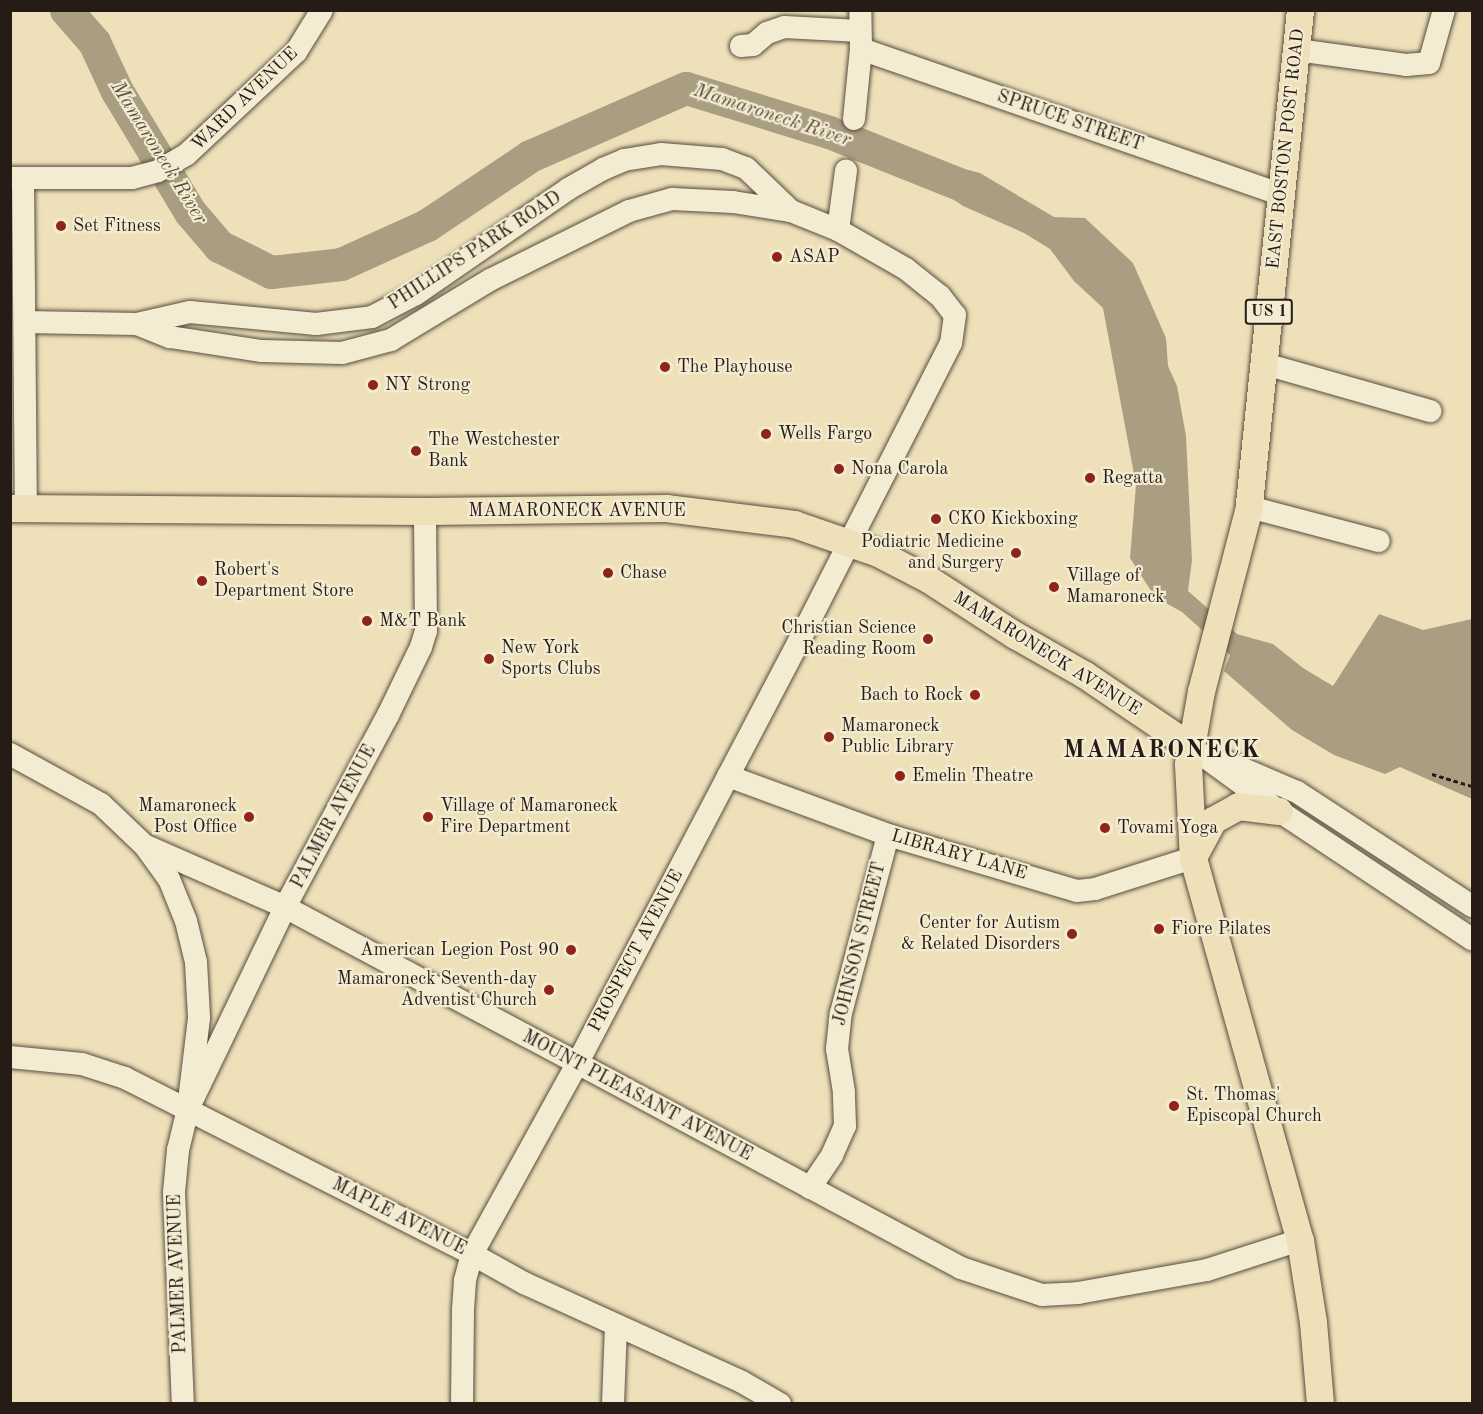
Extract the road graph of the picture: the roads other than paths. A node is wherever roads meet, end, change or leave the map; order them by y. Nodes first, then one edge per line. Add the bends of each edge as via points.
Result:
1 (322, 10) edge
2 (1300, 10) edge
3 (1444, 10) edge
4 (860, 30) edge
5 (741, 46) dead end
6 (1297, 50) junction
7 (854, 119) dead end
8 (846, 171) dead end
9 (17, 178) edge
10 (1279, 195) junction
11 (791, 211) junction
12 (838, 230) junction
13 (25, 322) junction
14 (136, 324) junction
15 (1265, 364) junction
16 (1430, 411) dead end
17 (1249, 507) junction
18 (18, 508) edge
19 (425, 511) junction
20 (1379, 541) dead end
21 (848, 543) junction
22 (1190, 746) junction
23 (10, 754) edge
24 (728, 776) junction
25 (1279, 811) junction
26 (888, 835) junction
27 (144, 845) junction
28 (1192, 858) junction
29 (1473, 906) edge
30 (285, 907) junction
31 (1473, 939) edge
32 (10, 1057) edge
33 (577, 1064) junction
34 (188, 1109) junction
35 (810, 1188) junction
36 (1300, 1240) junction
37 (472, 1254) junction
38 (616, 1326) junction
39 (183, 1404) edge
40 (462, 1404) edge
41 (613, 1404) edge
42 (780, 1404) edge
43 (1320, 1404) edge

1 - 9 street, WARD AVENUE via 296,52 186,155 158,171 77,180
2 - 6 main road, EAST BOSTON POST ROAD / US 1
3 - 6 street via 1429,63 1406,65
4 - 5 street, SPRUCE STREET via 784,27 767,33 753,45
4 - 7 street
4 - 10 street, SPRUCE STREET
6 - 10 main road, EAST BOSTON POST ROAD / US 1
8 - 12 street
9 - 13 street
10 - 15 main road, EAST BOSTON POST ROAD / US 1
11 - 12 street, PHILLIPS PARK ROAD
11 - 14 street, PHILLIPS PARK ROAD via 672,198 629,211 490,280 391,340 342,354 262,351 170,337
11 - 14 street, PHILLIPS PARK ROAD via 746,168 722,159 661,154 624,160 568,189 416,294 372,317 315,324 190,312
12 - 21 street, PHILLIPS PARK ROAD via 906,269 940,296 955,315 951,343
13 - 14 street, PHILLIPS PARK ROAD
13 - 18 street
15 - 16 street
15 - 17 main road, EAST BOSTON POST ROAD / US 1
17 - 20 street
17 - 22 main road, EAST BOSTON POST ROAD / US 1
18 - 19 main road, MAMARONECK AVENUE
19 - 21 main road, MAMARONECK AVENUE via 666,508 794,524
19 - 30 street, PALMER AVENUE via 424,638 393,705
21 - 22 main road, MAMARONECK AVENUE via 878,553 928,579 1085,675
21 - 24 street, PROSPECT AVENUE
22 - 25 street
22 - 28 main road, US 1
22 - 29 street via 1297,792
23 - 27 street, MOUNT PLEASANT AVENUE via 101,804
24 - 26 street, LIBRARY LANE
24 - 33 street, PROSPECT AVENUE
25 - 28 main road via 1238,806 1213,820
25 - 31 street
26 - 28 street, LIBRARY LANE via 1077,891 1095,889
26 - 35 street, JOHNSON STREET via 841,1013 837,1049 845,1126
27 - 30 street, MOUNT PLEASANT AVENUE
27 - 34 street, PALMER AVENUE via 170,879 196,962 199,1018
28 - 36 main road, US 1
30 - 33 street, MOUNT PLEASANT AVENUE
30 - 34 street, PALMER AVENUE
32 - 34 street, MAPLE AVENUE via 82,1064 125,1078
33 - 35 street, MOUNT PLEASANT AVENUE
33 - 37 street, PROSPECT AVENUE
34 - 37 street, MAPLE AVENUE
34 - 39 street, PALMER AVENUE via 178,1150 174,1192
35 - 36 street, MOUNT PLEASANT AVENUE via 961,1268 1042,1295 1078,1293 1206,1270
36 - 43 main road, US 1
37 - 38 street, MAPLE AVENUE
37 - 40 street, PROSPECT AVENUE via 463,1310
38 - 41 street
38 - 42 street, MAPLE AVENUE via 742,1382

